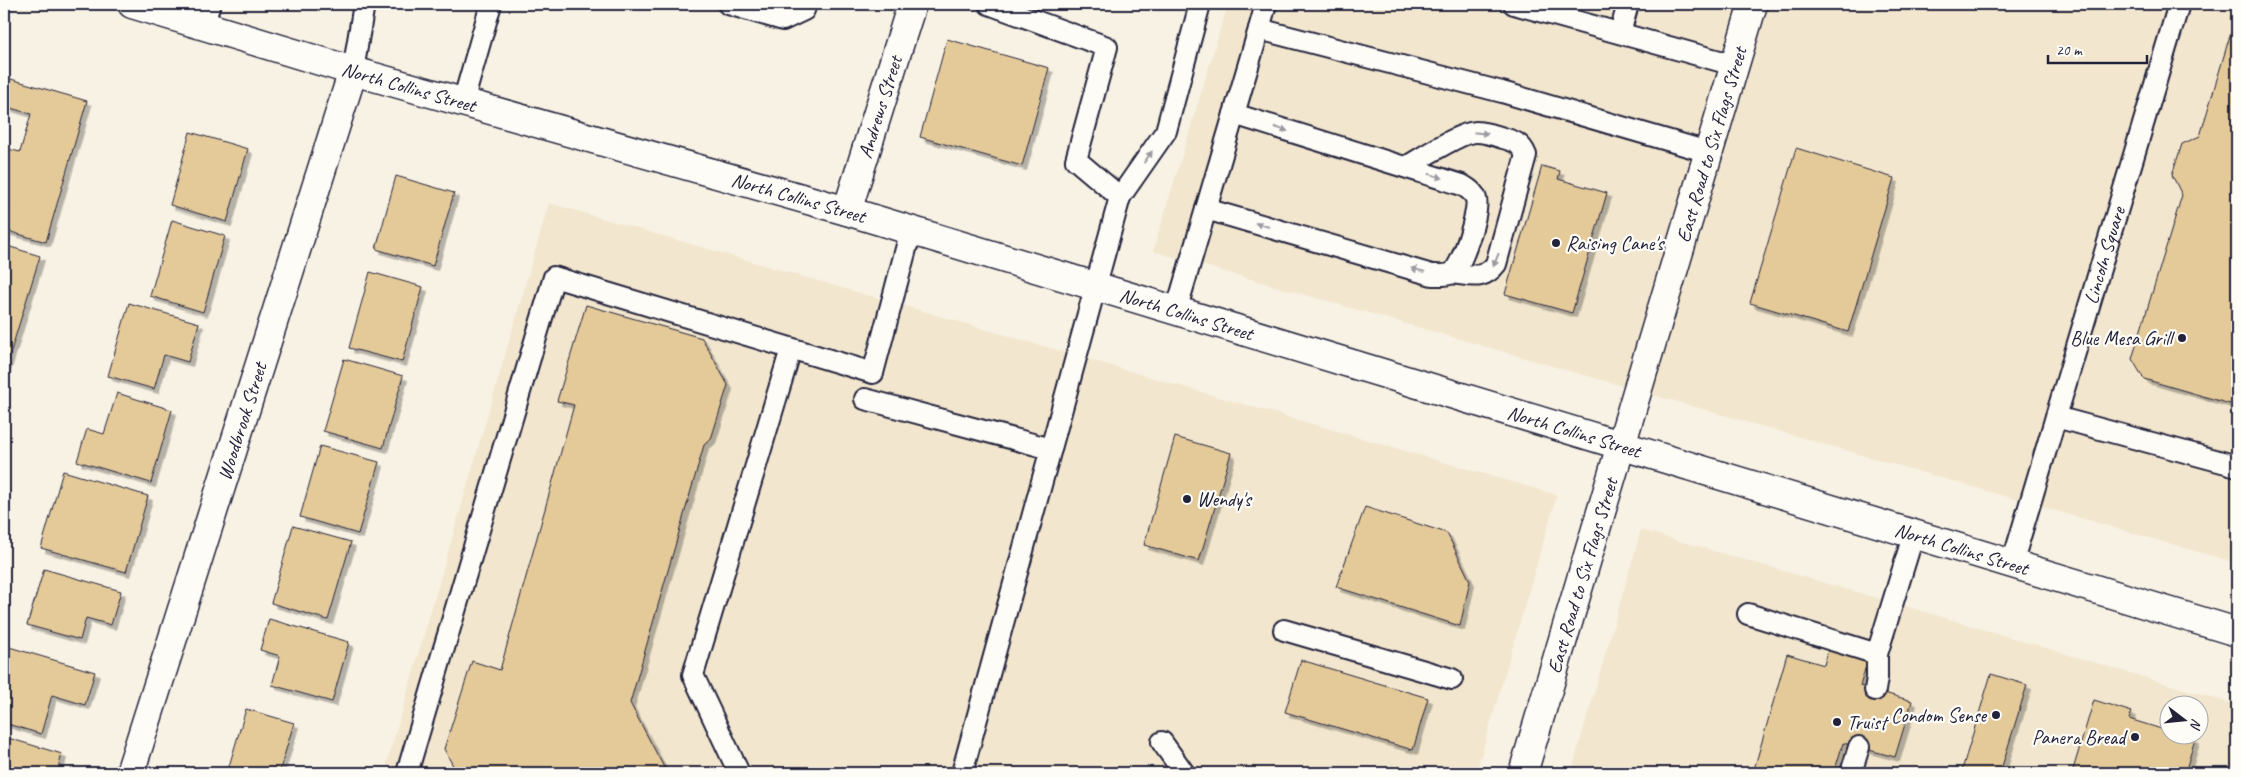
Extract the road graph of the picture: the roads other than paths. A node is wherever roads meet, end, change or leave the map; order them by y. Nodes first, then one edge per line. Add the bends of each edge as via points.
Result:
1 (132, 4) edge
2 (364, 4) edge
3 (491, 4) edge
4 (728, 4) edge
5 (806, 4) edge
6 (912, 4) edge
7 (990, 4) edge
8 (1200, 4) edge
9 (1266, 4) edge
10 (1628, 4) edge
11 (1753, 4) edge
12 (2179, 4) edge
13 (1524, 5) edge
14 (206, 15) edge
15 (1259, 29) junction
16 (1620, 33) junction
17 (1734, 65) junction
18 (353, 71) junction
19 (463, 102) junction
20 (1234, 114) junction
21 (1708, 152) junction
22 (1406, 167) junction
23 (1120, 197) junction
24 (1206, 209) junction
25 (847, 211) junction
26 (911, 230) junction
27 (1452, 273) junction
28 (1095, 286) junction
29 (1176, 311) junction
30 (791, 349) junction
31 (865, 399) dead end
32 (2056, 417) junction
33 (1620, 444) junction
34 (1051, 449) junction
35 (2237, 466) edge
36 (1914, 533) junction
37 (2012, 564) junction
38 (1748, 614) dead end
39 (1284, 630) dead end
40 (2237, 632) edge
41 (1877, 654) junction
42 (1452, 679) dead end
43 (1875, 690) dead end
44 (1162, 742) dead end
45 (1858, 747) dead end
46 (130, 773) edge
47 (408, 773) edge
48 (739, 773) edge
49 (962, 773) edge
50 (1184, 773) edge
51 (1523, 773) edge
52 (1851, 773) edge

1 - 14 main road, North Collins Street
2 - 18 lane
3 - 19 lane
4 - 5 lane via 783,20 804,10
6 - 25 main road, Andrews Street
7 - 23 lane via 1107,47 1076,160
23 -> 8 lane via 1166,131
9 - 15 lane
10 - 16 lane
11 - 17 main road, East Road to Six Flags Street
12 - 32 lane, Lincoln Square
13 - 16 lane
14 - 18 main road, North Collins Street
15 - 20 lane
15 - 21 lane via 1502,92
16 - 17 lane
17 - 21 main road, East Road to Six Flags Street
18 - 19 main road, North Collins Street
18 - 46 main road, Woodbrook Street
19 - 25 main road, North Collins Street
20 -> 22 lane
20 - 24 lane
21 - 33 main road, East Road to Six Flags Street
22 -> 27 lane via 1462,184 1476,198 1477,210 1459,265
22 -> 27 lane via 1474,132 1517,142 1523,147 1526,155 1496,264 1490,272 1479,276
23 - 28 lane
27 -> 24 lane via 1432,275
24 - 29 lane
25 - 26 main road, North Collins Street
26 - 28 main road, North Collins Street
26 - 30 lane via 872,373
28 - 29 main road, North Collins Street
28 - 34 lane
29 - 33 main road, North Collins Street
30 - 47 lane via 554,277
30 - 48 lane via 693,675
31 - 34 lane
32 - 35 lane
32 - 37 lane, Lincoln Square
33 - 36 main road, North Collins Street
33 - 51 main road, East Road to Six Flags Street
34 - 49 lane
36 - 37 main road, North Collins Street
36 - 41 lane
37 - 40 main road, North Collins Street
38 - 41 lane
39 - 42 lane
41 - 43 lane
44 - 50 lane
45 - 52 lane

